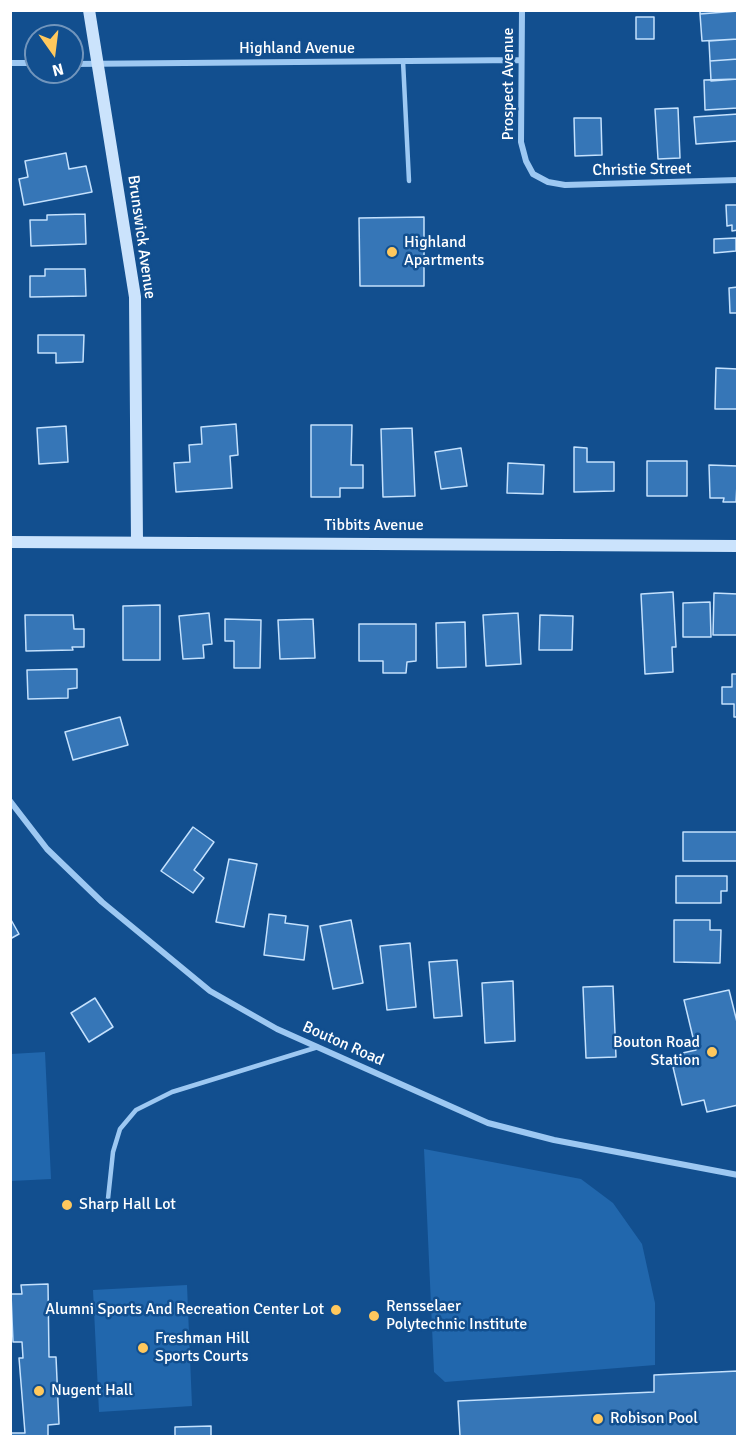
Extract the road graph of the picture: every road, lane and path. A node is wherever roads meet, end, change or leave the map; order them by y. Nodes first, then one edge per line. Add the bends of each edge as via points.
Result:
1 (89, 10) edge
2 (522, 10) edge
3 (521, 60) junction
4 (403, 61) junction
5 (84, 64) edge
6 (97, 64) junction
7 (738, 180) edge
8 (409, 181) dead end
9 (548, 182) joint
10 (10, 542) edge
11 (137, 542) junction
12 (738, 546) edge
13 (10, 801) edge
14 (318, 1047) junction
15 (738, 1175) edge
16 (107, 1208) dead end

1 - 6 street, Brunswick Avenue
2 - 3 street, Prospect Avenue
3 - 4 street, Highland Avenue
3 - 9 street, Prospect Avenue via 521,142 533,174
4 - 6 street, Highland Avenue
4 - 8 lane
5 - 6 street, Highland Avenue
6 - 11 street, Brunswick Avenue via 135,297
7 - 9 street, Christie Street via 565,185
10 - 11 street, Tibbits Avenue
11 - 12 street, Tibbits Avenue
13 - 14 street, Bouton Road via 47,849 102,902 210,991
14 - 15 street, Bouton Road via 489,1123 554,1140
14 - 16 lane via 172,1092 136,1110 120,1128 113,1152

